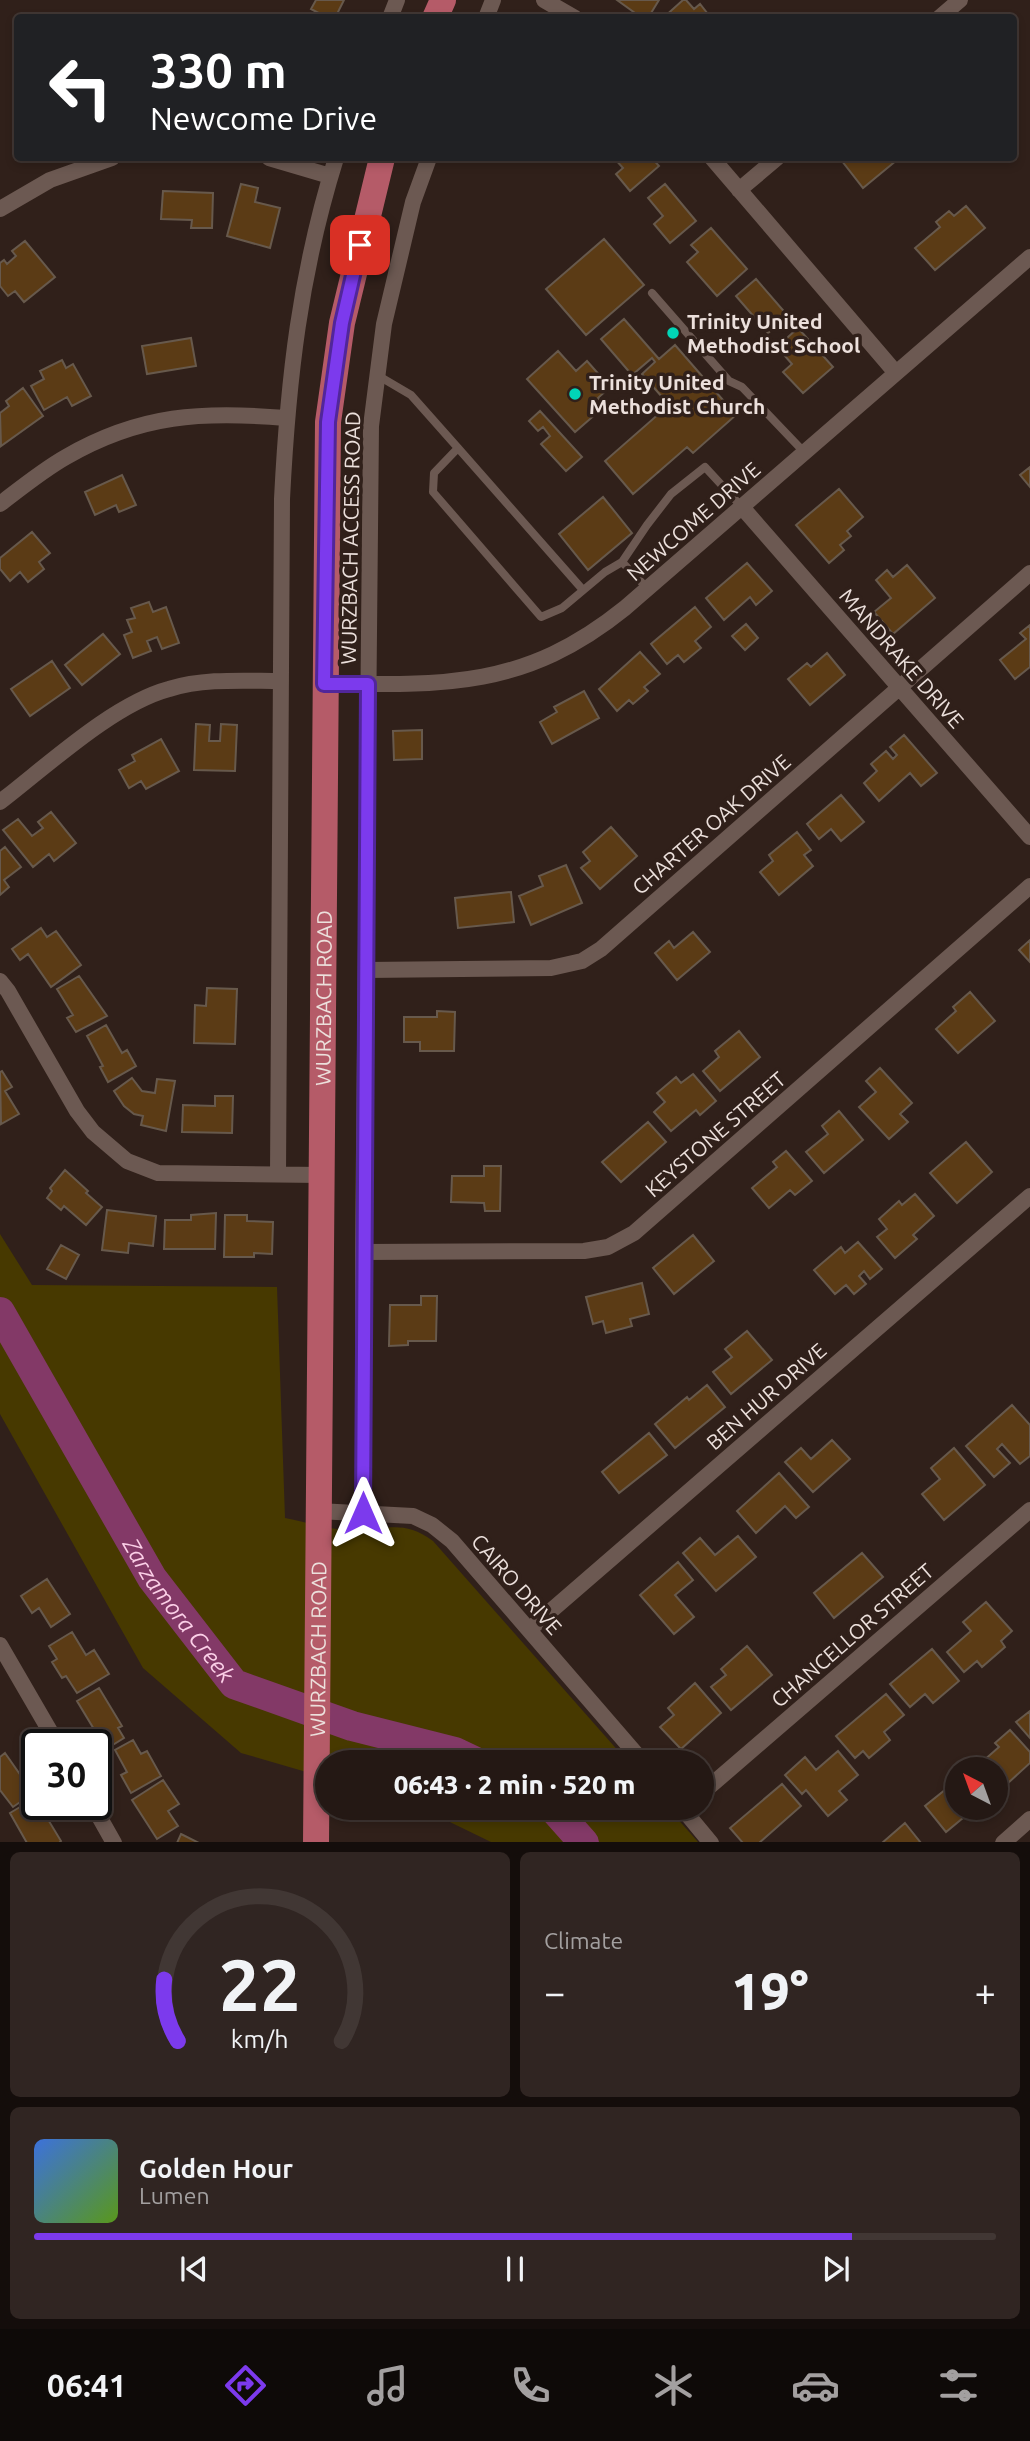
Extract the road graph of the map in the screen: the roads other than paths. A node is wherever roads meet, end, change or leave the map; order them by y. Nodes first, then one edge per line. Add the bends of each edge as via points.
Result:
1 (544, 0) edge
2 (960, 0) edge
3 (568, 14) edge
4 (944, 14) edge
5 (104, 161) edge
6 (280, 161) edge
7 (335, 161) edge
8 (381, 161) edge
9 (428, 161) edge
10 (715, 161) edge
11 (773, 161) edge
12 (330, 176) junction
13 (739, 190) junction
14 (0, 209) edge
15 (1030, 257) edge
16 (652, 293) dead end
17 (896, 373) junction
18 (377, 375) junction
19 (286, 418) junction
20 (458, 448) junction
21 (804, 452) junction
22 (0, 504) edge
23 (741, 506) junction
24 (622, 562) junction
25 (1030, 573) edge
26 (647, 589) junction
27 (583, 590) junction
28 (281, 681) junction
29 (324, 684) junction
30 (368, 684) junction
31 (899, 687) junction
32 (0, 802) edge
33 (1030, 837) edge
34 (1030, 887) edge
35 (366, 970) junction
36 (0, 981) edge
37 (278, 1174) junction
38 (321, 1175) junction
39 (1030, 1196) edge
40 (363, 1252) junction
41 (1030, 1510) edge
42 (317, 1511) junction
43 (363, 1513) junction
44 (530, 1629) junction
45 (0, 1645) edge
46 (49, 1729) edge
47 (633, 1750) edge
48 (714, 1783) edge
49 (1030, 1819) edge
50 (101, 1820) edge
51 (693, 1820) edge
52 (113, 1842) edge
53 (316, 1842) edge
54 (710, 1842) edge
55 (1004, 1842) edge

1 - 3 street
2 - 4 street
5 - 14 street via 50,180
6 - 12 street
7 - 12 street
8 - 29 main road, WURZBACH ROAD via 342,323 328,422
9 - 18 street, WURZBACH ACCESS ROAD via 399,258
10 - 13 street
11 - 13 street
12 - 19 street via 306,271
13 - 17 street
15 - 17 street, NEWCOME DRIVE
16 - 21 lane via 729,381 743,387
17 - 21 street, NEWCOME DRIVE
18 - 20 lane via 411,395
18 - 30 street, WURZBACH ACCESS ROAD via 371,426
19 - 22 street via 183,416 121,431 64,458
19 - 28 street
20 - 27 lane
20 - 27 lane via 434,473 433,492 541,617 562,608
21 - 23 street, NEWCOME DRIVE
23 - 24 lane via 705,467 671,494
23 - 26 street, NEWCOME DRIVE
23 - 31 street, MANDRAKE DRIVE
24 - 26 lane
24 - 27 lane
25 - 31 street, CHARTER OAK DRIVE
26 - 30 street, NEWCOME DRIVE via 578,642 519,668 456,682
28 - 32 street via 215,680 154,693 103,723
28 - 37 street
29 - 30 street, NEWCOME DRIVE
29 - 38 main road, WURZBACH ROAD
30 - 35 street, WURZBACH ACCESS ROAD
31 - 33 street, MANDRAKE DRIVE
31 - 35 street, CHARTER OAK DRIVE via 582,961 551,968
34 - 40 street, KEYSTONE STREET via 634,1233 608,1247 584,1251
35 - 40 street, WURZBACH ACCESS ROAD
36 - 37 street via 77,1111 127,1161 158,1173
37 - 38 street
38 - 42 main road, WURZBACH ROAD
39 - 44 street, BEN HUR DRIVE
40 - 43 street, WURZBACH ACCESS ROAD
41 - 48 street, CHANCELLOR STREET
42 - 43 street, CAIRO DRIVE
42 - 53 main road, WURZBACH ROAD
43 - 44 street, CAIRO DRIVE via 413,1516 432,1525 452,1541
44 - 47 street, CAIRO DRIVE
45 - 46 street
49 - 55 street
50 - 52 street
51 - 54 street

